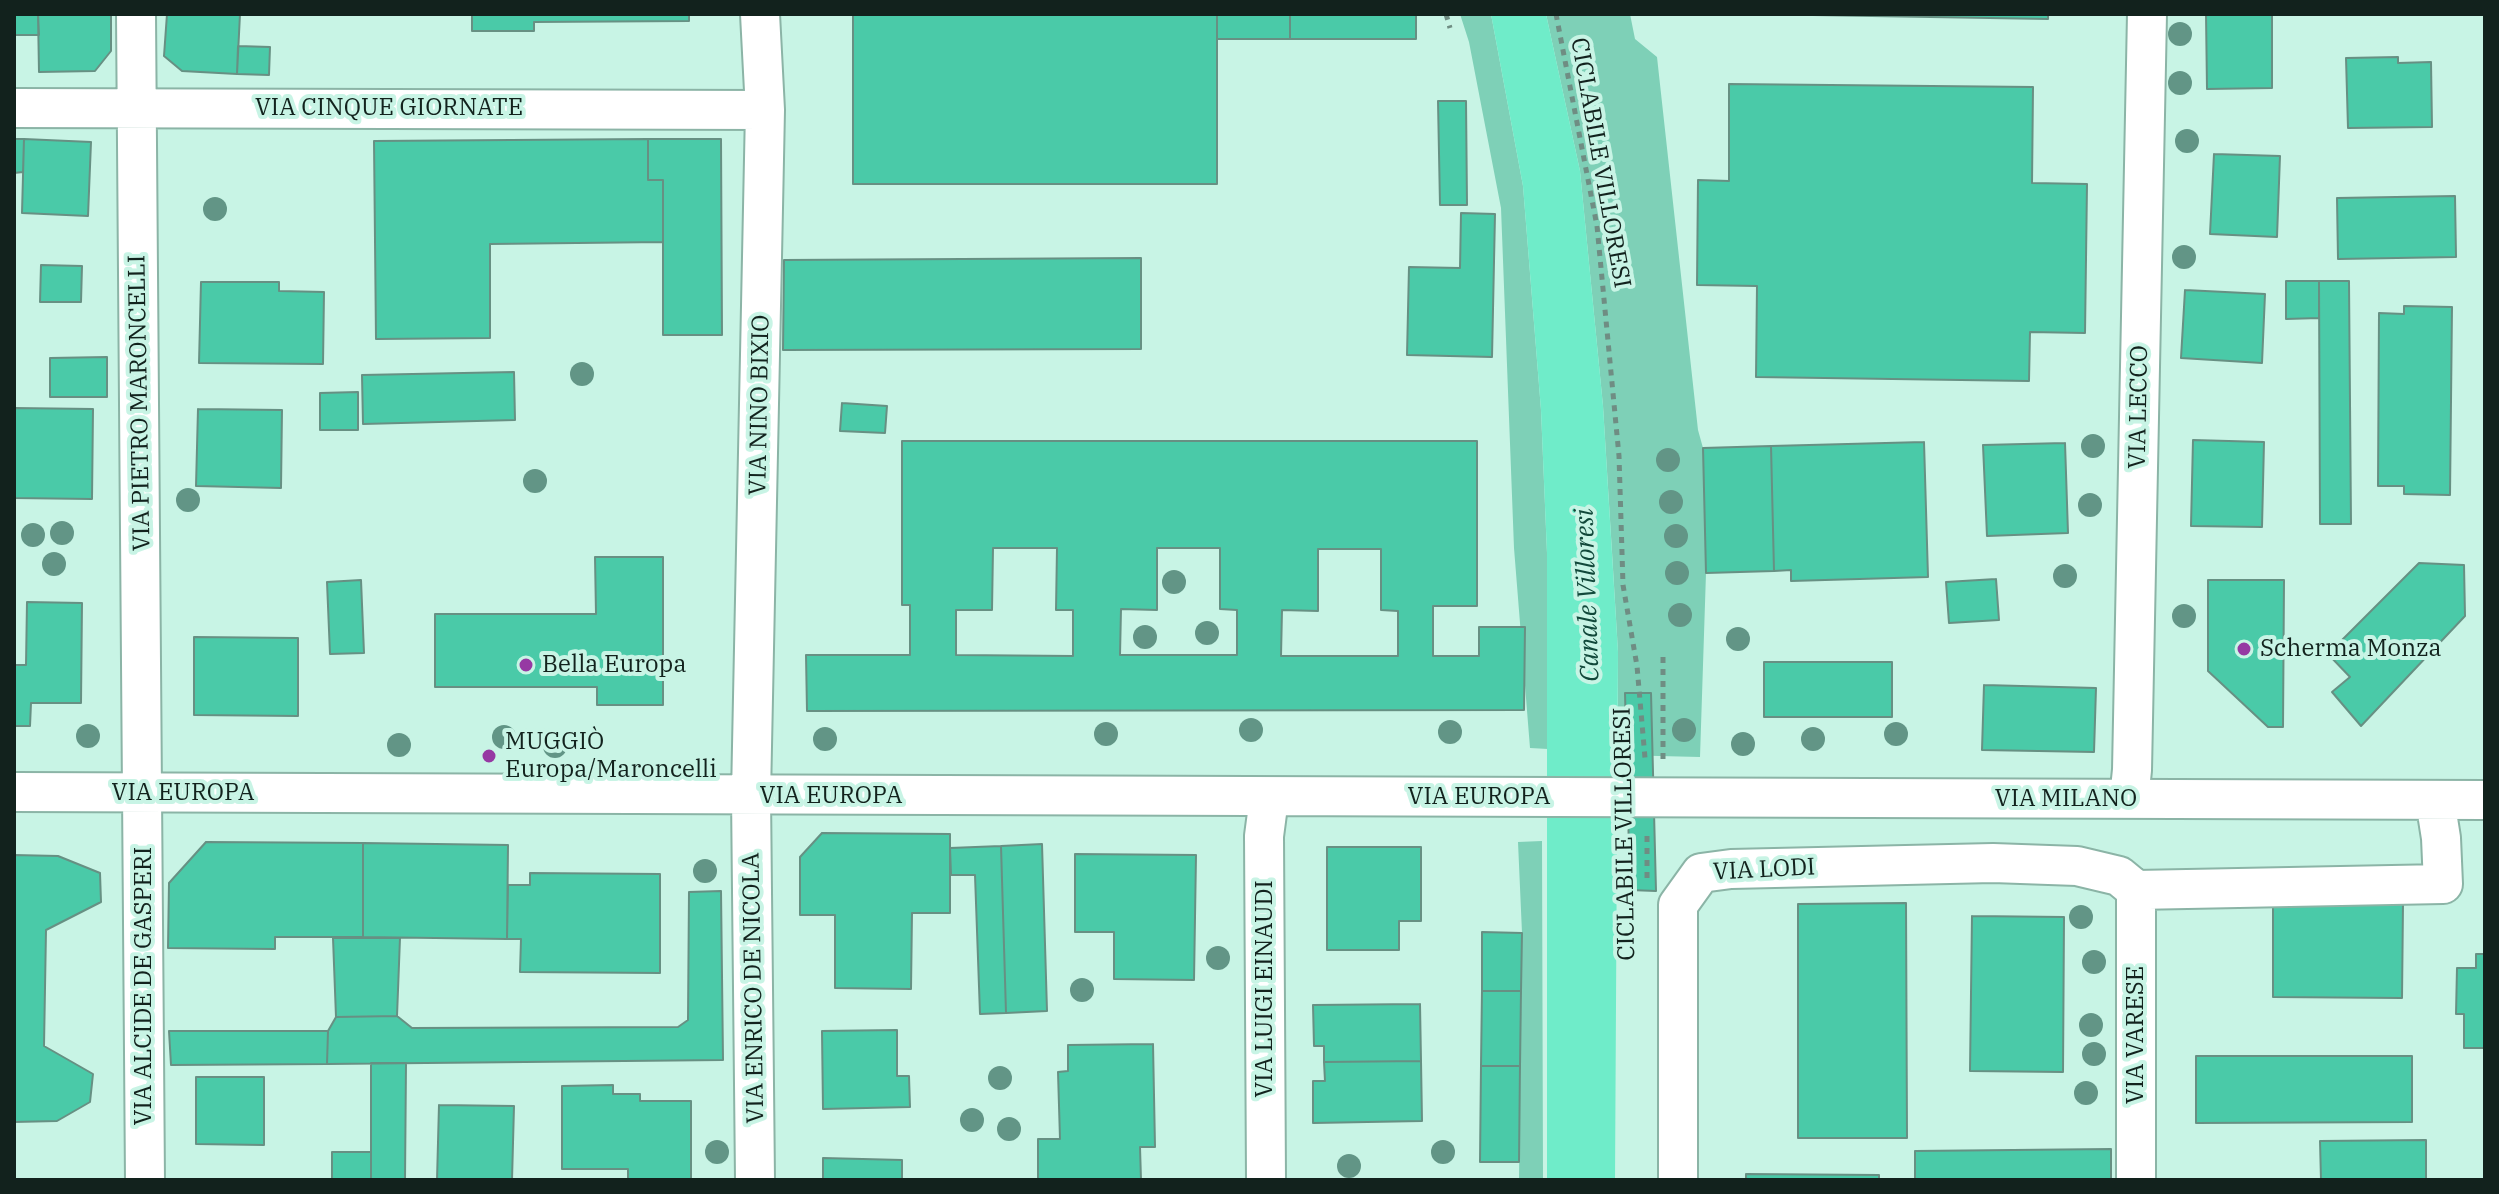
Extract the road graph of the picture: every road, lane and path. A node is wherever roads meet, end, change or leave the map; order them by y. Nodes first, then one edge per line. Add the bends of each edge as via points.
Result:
1 (136, 14) edge
2 (760, 14) edge
3 (1446, 14) edge
4 (1556, 14) edge
5 (2147, 14) edge
6 (1450, 28) dead end
7 (14, 108) edge
8 (135, 108) junction
9 (765, 110) junction
10 (1663, 657) dead end
11 (14, 792) edge
12 (142, 792) junction
13 (751, 795) junction
14 (1650, 797) junction
15 (1269, 798) junction
16 (2129, 799) junction
17 (2435, 800) junction
18 (2485, 800) edge
19 (1646, 890) dead end
20 (2136, 890) junction
21 (145, 1180) edge
22 (755, 1180) edge
23 (1266, 1180) edge
24 (1678, 1180) edge
25 (2136, 1180) edge

1 - 8 street, VIA PIETRO MARONCELLI
2 - 9 street, VIA NINO BIXIO
3 - 6 path
4 - 14 path, CICLABILE VILLORESI via 1597,226 1619,456 1623,585 1644,718
5 - 16 street, VIA LECCO
7 - 8 street, VIA CINQUE GIORNATE
8 - 9 street, VIA CINQUE GIORNATE
8 - 12 street, VIA PIETRO MARONCELLI
9 - 13 street, VIA NINO BIXIO
10 - 14 path
11 - 12 street, VIA EUROPA
12 - 13 street, VIA EUROPA
12 - 21 street, VIA ALCIDE DE GASPERI
13 - 15 street, VIA EUROPA
13 - 22 street, VIA ENRICO DE NICOLA
14 - 15 street, VIA EUROPA
14 - 16 street, VIA MILANO
14 - 19 path, CICLABILE VILLORESI
15 - 23 street, VIA LUIGI EINAUDI via 1264,836
16 - 17 street, VIA MILANO
17 - 18 street, VIA MILANO
17 - 20 street via 2443,884
20 - 24 street, VIA LODI via 2119,876 2063,865 1824,866 1701,873 1678,905
20 - 25 street, VIA VARESE

